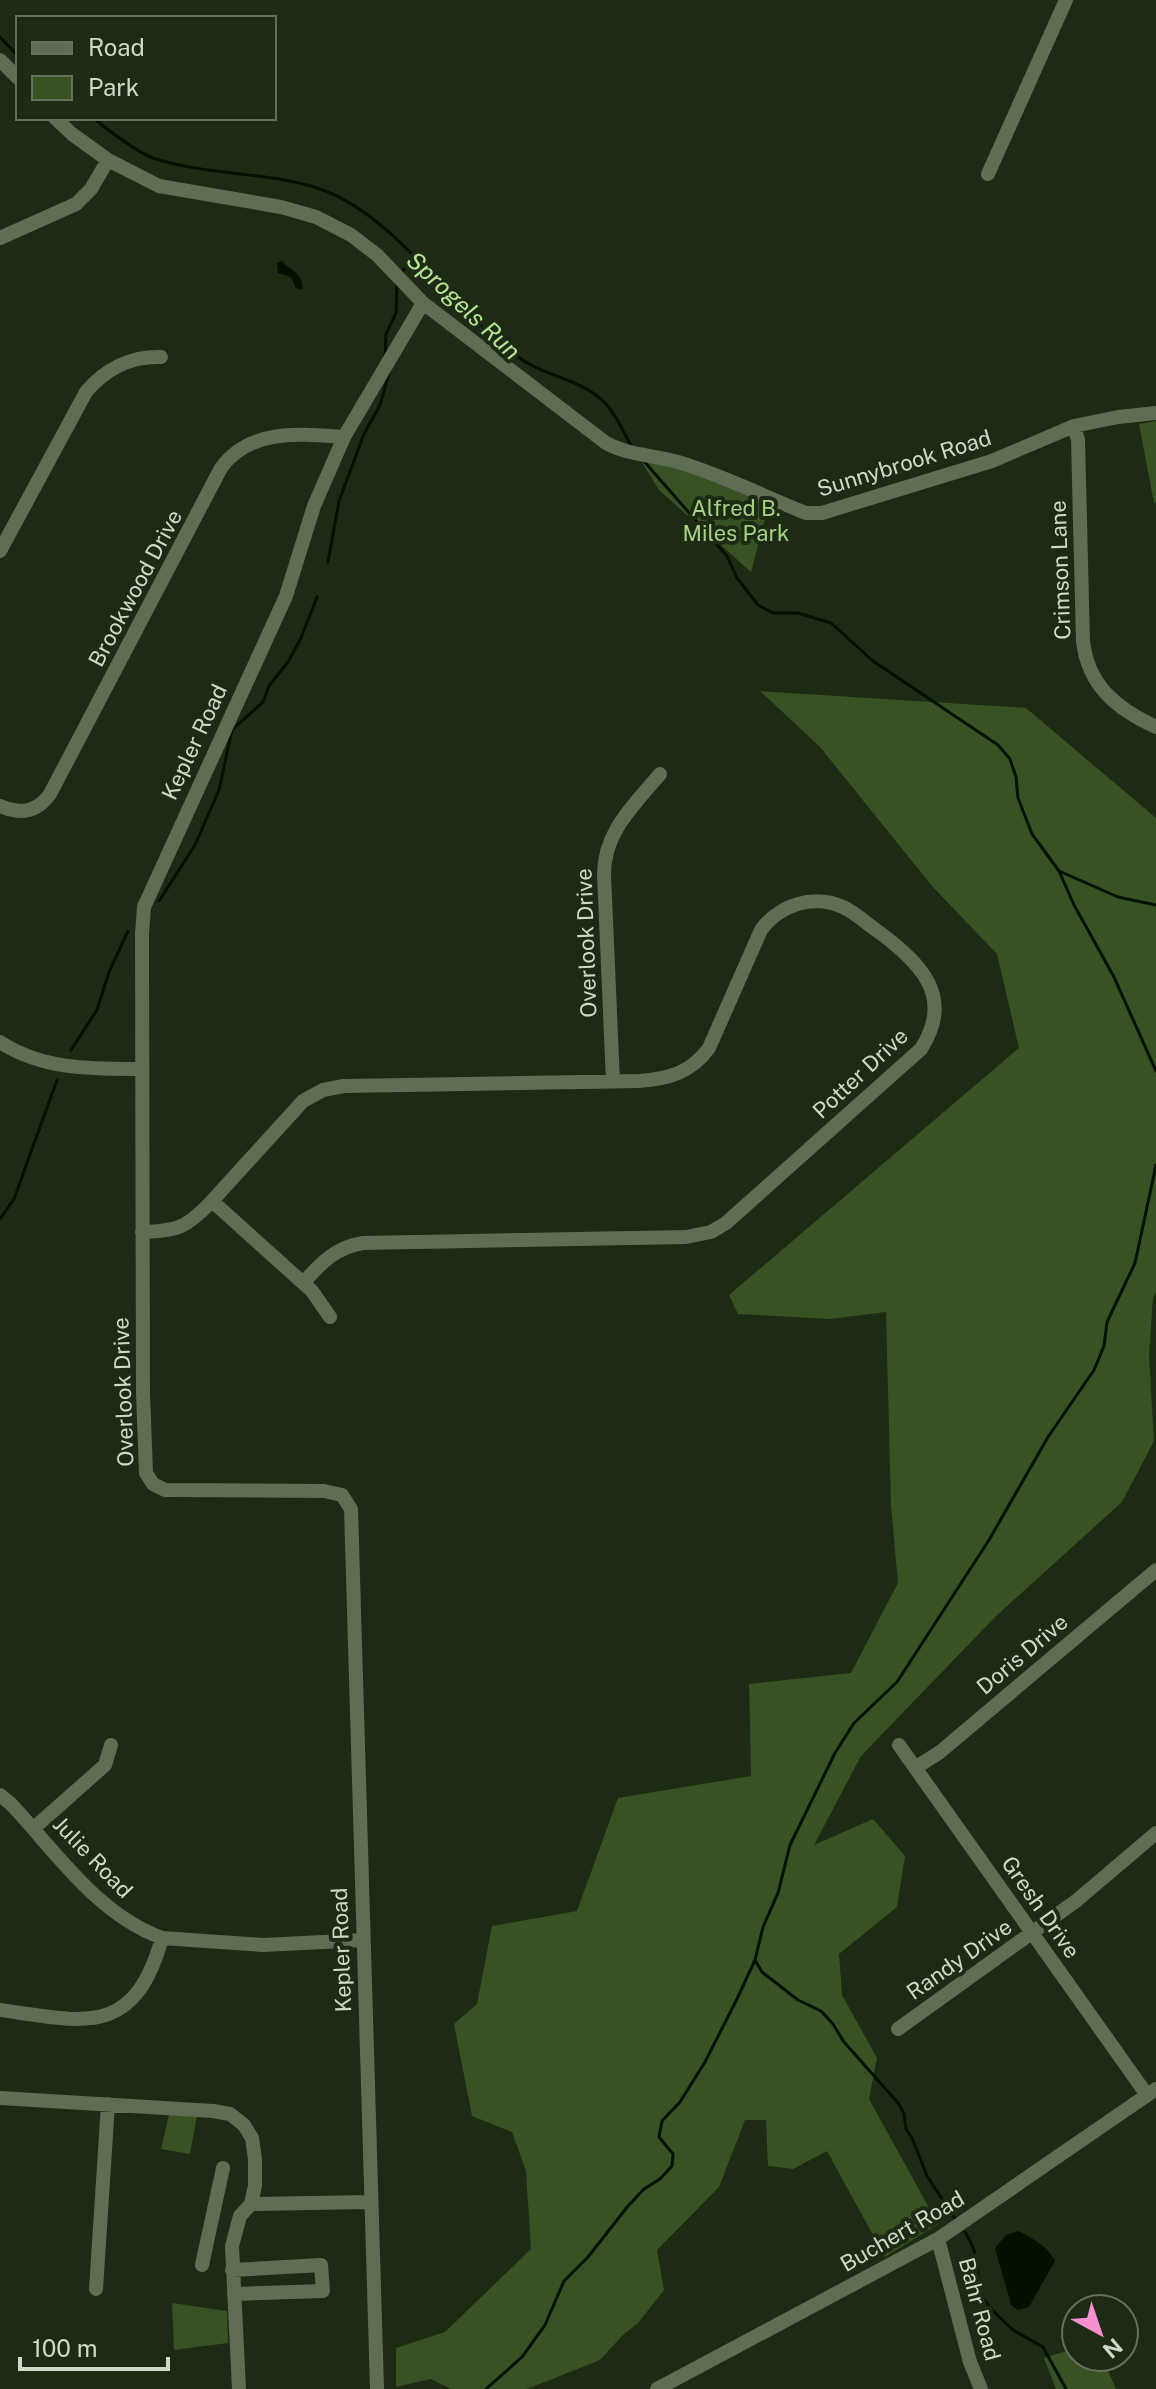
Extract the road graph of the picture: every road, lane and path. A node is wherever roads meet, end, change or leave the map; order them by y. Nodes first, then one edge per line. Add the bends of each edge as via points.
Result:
1 (1066, 0) edge
2 (0, 60) edge
3 (16, 76) edge
4 (57, 120) edge
5 (108, 160) junction
6 (988, 174) dead end
7 (0, 238) edge
8 (423, 303) junction
9 (161, 357) dead end
10 (1156, 413) edge
11 (1074, 426) junction
12 (344, 437) junction
13 (0, 551) edge
14 (1156, 727) edge
15 (660, 774) dead end
16 (0, 806) edge
17 (0, 1042) edge
18 (141, 1069) junction
19 (613, 1081) junction
20 (212, 1201) junction
21 (142, 1232) junction
22 (304, 1282) junction
23 (330, 1317) dead end
24 (351, 1509) joint
25 (1156, 1570) edge
26 (111, 1745) dead end
27 (899, 1745) dead end
28 (915, 1768) junction
29 (0, 1795) edge
30 (34, 1828) junction
31 (1156, 1833) edge
32 (1032, 1934) junction
33 (162, 1938) junction
34 (363, 1940) junction
35 (0, 2010) edge
36 (898, 2029) dead end
37 (1152, 2092) edge
38 (0, 2098) edge
39 (108, 2104) junction
40 (223, 2168) dead end
41 (370, 2202) junction
42 (251, 2204) junction
43 (212, 2219) junction
44 (237, 2223) junction
45 (938, 2239) junction
46 (202, 2265) dead end
47 (232, 2270) junction
48 (96, 2289) dead end
49 (234, 2294) junction
50 (239, 2389) edge
51 (377, 2389) edge
52 (657, 2389) edge
53 (981, 2389) edge

1 - 6 street
2 - 3 street
4 - 5 street, Sunnybrook Road
5 - 7 street via 76,204
5 - 8 street, Sunnybrook Road via 159,186 316,217 363,243
8 - 11 street, Sunnybrook Road via 595,436 626,452 699,469 817,514 992,461
8 - 12 street, Kepler Road
9 - 13 street via 120,364 91,386
10 - 11 street, Sunnybrook Road
11 - 14 street, Crimson Lane via 1086,661 1107,697
12 - 16 street, Brookwood Drive via 285,435 258,440 229,458 50,794 32,810
12 - 18 street, Kepler Road via 314,506 286,596 144,907
15 - 19 street, Overlook Drive via 614,831 606,852
17 - 18 street via 63,1066
18 - 21 street, Kepler Road
19 - 20 street, Potter Drive via 323,1090 297,1107
19 - 22 street, Potter Drive via 662,1080 695,1064 712,1041 758,934 775,915 796,904 829,903 851,912 913,960 933,994 933,1023 915,1057 711,1232 686,1237 363,1243 330,1256
20 - 21 street, Potter Drive via 185,1226
20 - 22 street
21 - 24 street, Overlook Drive via 149,1479 157,1487 180,1492 324,1491 342,1495
22 - 23 street
24 - 34 street, Kepler Road
25 - 28 street, Doris Drive
26 - 30 street via 105,1765
27 - 28 street, Gresh Drive
28 - 32 street, Gresh Drive
29 - 30 street, Julie Road
30 - 33 street, Julie Road via 116,1915
31 - 32 street, Randy Drive
32 - 36 street, Randy Drive
32 - 37 street, Gresh Drive
33 - 34 street via 263,1945
33 - 35 street via 144,1986 113,2012 74,2019
34 - 41 street, Kepler Road
37 - 45 street, Buchert Road
38 - 39 street
39 - 42 street via 230,2114 248,2130 254,2150
39 - 48 street
40 - 43 street
41 - 42 street
41 - 51 street, Kepler Road
42 - 44 street
43 - 44 street
43 - 46 street
44 - 47 street
45 - 52 street, Buchert Road
45 - 53 street, Bahr Road
47 - 49 street
47 - 49 street via 321,2265 323,2291
49 - 50 street

